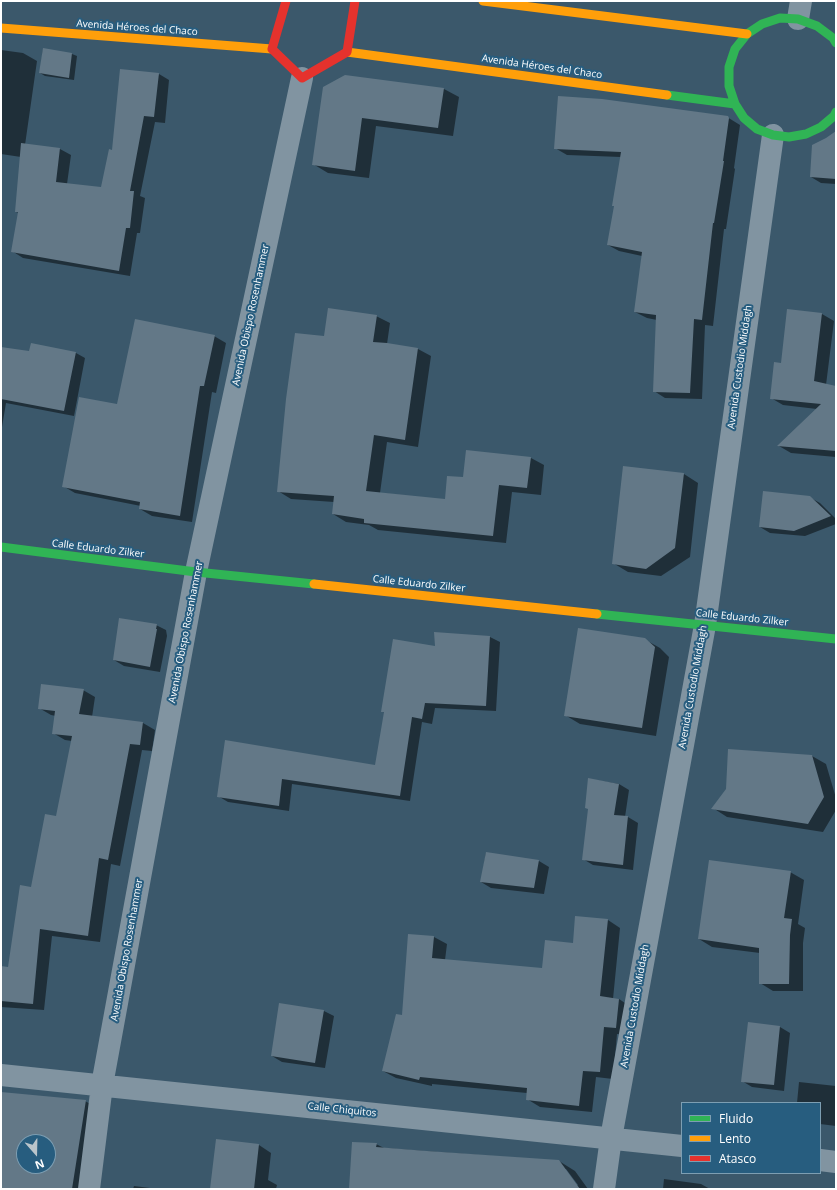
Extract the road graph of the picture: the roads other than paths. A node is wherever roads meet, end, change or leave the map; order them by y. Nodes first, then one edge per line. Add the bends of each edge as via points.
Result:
1 (286, 1) edge
2 (355, 1) edge
3 (483, 1) edge
4 (799, 10) edge
5 (1, 28) edge
6 (747, 34) junction
7 (836, 43) edge
8 (272, 49) junction
9 (347, 52) junction
10 (302, 78) junction
11 (735, 104) junction
12 (835, 115) edge
13 (772, 135) junction
14 (1, 547) edge
15 (196, 572) junction
16 (705, 625) junction
17 (836, 639) edge
18 (1, 1075) edge
19 (102, 1085) junction
20 (611, 1138) junction
21 (681, 1146) edge
22 (821, 1160) edge
23 (836, 1162) edge
24 (89, 1189) edge
25 (604, 1189) edge

1 - 8 street
2 - 9 street
3 - 6 street
4 - 6 street via 762,24
4 - 7 street
5 - 8 street, Avenida Héroes del Chaco
6 - 11 street via 735,49 729,67 728,86
8 - 10 street
9 - 10 street
9 - 11 street, Avenida Héroes del Chaco
10 - 15 street, Avenida Obispo Rosenhammer
11 - 13 street via 744,118 757,129
12 - 13 street via 821,127 806,134 789,137
13 - 16 street, Avenida Custodio Middagh
14 - 15 street, Calle Eduardo Zilker
15 - 16 street, Calle Eduardo Zilker
15 - 19 street, Avenida Obispo Rosenhammer
16 - 17 street, Calle Eduardo Zilker
16 - 20 street, Avenida Custodio Middagh
18 - 19 street, Calle Chiquitos
19 - 20 street, Calle Chiquitos
19 - 24 street, Avenida Obispo Rosenhammer
20 - 21 street, Calle Chiquitos
20 - 25 street, Avenida Custodio Middagh
22 - 23 street

